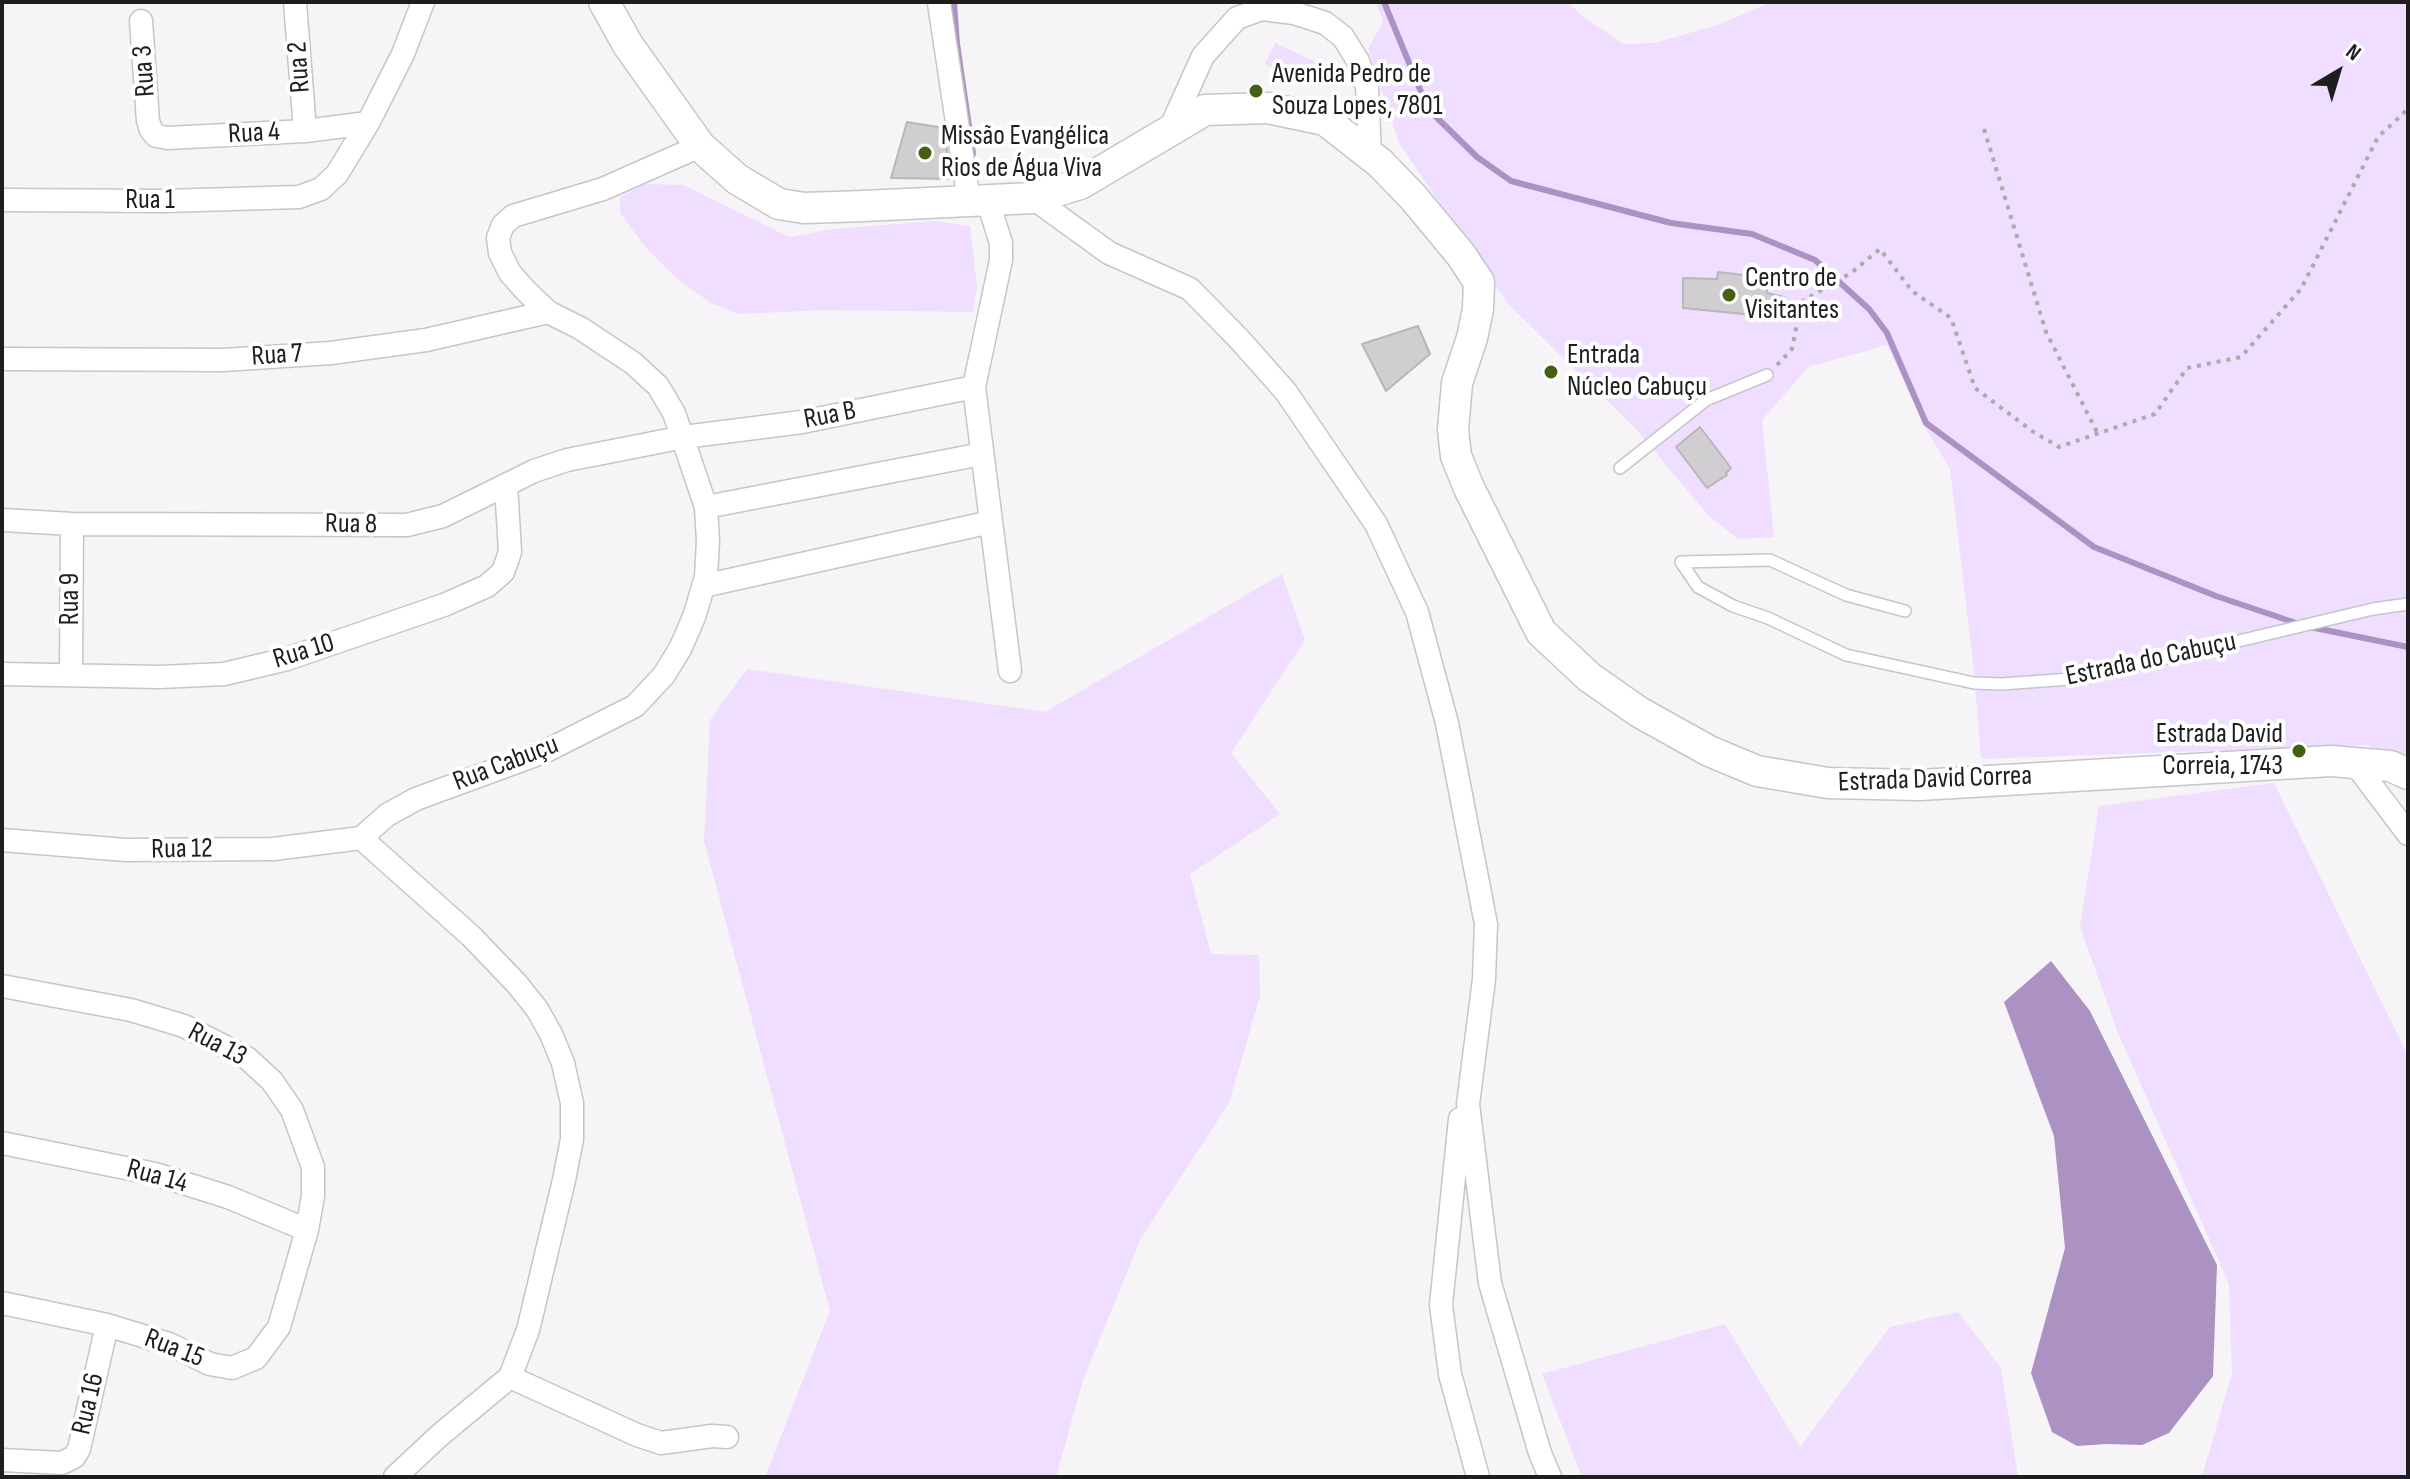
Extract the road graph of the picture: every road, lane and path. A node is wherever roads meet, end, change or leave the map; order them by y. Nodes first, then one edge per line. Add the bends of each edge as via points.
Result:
1 (295, 2) edge
2 (423, 2) edge
3 (604, 2) edge
4 (939, 3) edge
5 (141, 21) dead end
6 (2408, 109) edge
7 (148, 121) joint
8 (368, 123) junction
9 (1170, 129) junction
10 (1984, 129) dead end
11 (305, 131) junction
12 (700, 146) junction
13 (1370, 154) junction
14 (1033, 198) junction
15 (2, 200) edge
16 (979, 202) junction
17 (548, 312) junction
18 (2, 359) edge
19 (1767, 375) joint
20 (974, 387) junction
21 (2098, 434) junction
22 (684, 437) junction
23 (982, 454) junction
24 (1620, 468) dead end
25 (506, 485) junction
26 (706, 507) junction
27 (2, 520) edge
28 (991, 522) junction
29 (72, 524) junction
30 (703, 586) junction
31 (2408, 604) edge
32 (1905, 611) dead end
33 (1010, 671) dead end
34 (2, 674) edge
35 (71, 674) junction
36 (2353, 761) junction
37 (2408, 774) edge
38 (2408, 834) edge
39 (361, 838) junction
40 (2, 840) edge
41 (2, 986) edge
42 (1468, 1104) junction
43 (2, 1143) edge
44 (307, 1230) junction
45 (2, 1303) edge
46 (107, 1325) junction
47 (510, 1377) junction
48 (727, 1437) dead end
49 (3, 1466) edge
50 (396, 1477) edge
51 (1478, 1477) edge
52 (1550, 1477) edge

1 - 11 street, Rua 2
2 - 8 street
3 - 12 main road
4 - 16 street
5 - 7 street, Rua 3
6 - 21 path via 2378,137 2301,289 2241,357 2187,368 2155,414
7 - 11 street, Rua 4 via 156,136 168,138
8 - 11 street, Rua 4
8 - 15 street, Rua 1 via 337,174 321,189 299,197
9 - 13 main road via 1205,110 1268,108 1325,120
9 - 13 street via 1203,56 1237,18 1262,9 1294,13 1325,23 1343,37 1358,61 1367,87
9 - 14 main road via 1080,184
10 - 21 path via 2046,332
12 - 16 main road via 737,179 779,204 804,208
12 - 17 street, Rua Cabuçu via 603,189 513,216 503,225 500,253 510,273
13 - 36 main road, Estrada David Correa via 1413,197 1479,282 1478,309 1454,411 1456,456 1469,488 1541,632 1589,677 1639,712 1757,771 1828,783 1920,785
14 - 16 main road
14 - 42 street via 1109,253 1190,289 1286,392 1376,524 1417,612 1447,723 1486,924
16 - 20 street via 1001,243 1001,260
17 - 18 street, Rua 7 via 426,340 331,353 223,360
17 - 22 street, Rua Cabuçu via 609,346 658,386
19 - 21 path via 1792,349 1801,302 1880,249 1912,291 1951,318 1975,388 2059,447
19 - 24 lane via 1706,400
20 - 22 street, Rua B via 802,422
20 - 23 street
22 - 25 street, Rua 8 via 567,460
22 - 26 street, Rua Cabuçu
23 - 26 street
23 - 28 street
25 - 29 street, Rua 8 via 443,516 407,525
25 - 35 street, Rua 10 via 510,552 503,572 487,586 444,605 287,659 224,674
26 - 30 street, Rua Cabuçu
27 - 29 street, Rua 8
28 - 30 street
28 - 33 street
29 - 35 street, Rua 9
30 - 39 street, Rua Cabuçu via 680,649 635,706 544,752 416,799
31 - 32 lane, Estrada do Cabuçu via 2083,678 1974,683 1846,655 1698,587 1681,562 1770,560 1846,595
34 - 35 street, Rua 10
36 - 37 main road, Estrada David Correa
36 - 38 street
39 - 40 street, Rua 12 via 273,849 126,850
39 - 47 street via 517,984 537,1009 563,1063 572,1103 572,1139 528,1330
41 - 44 street, Rua 13 via 144,1014 184,1026 247,1058 272,1081 305,1140 313,1167
42 - 51 street via 1460,1119 1441,1305 1450,1374
42 - 52 street via 1493,1301
43 - 44 street, Rua 14 via 155,1174
44 - 46 street, Rua 15 via 279,1327 256,1358 232,1368 210,1364 169,1344
45 - 46 street, Rua 15
46 - 49 street, Rua 16 via 74,1457 62,1463
47 - 48 street via 661,1443
47 - 50 street

